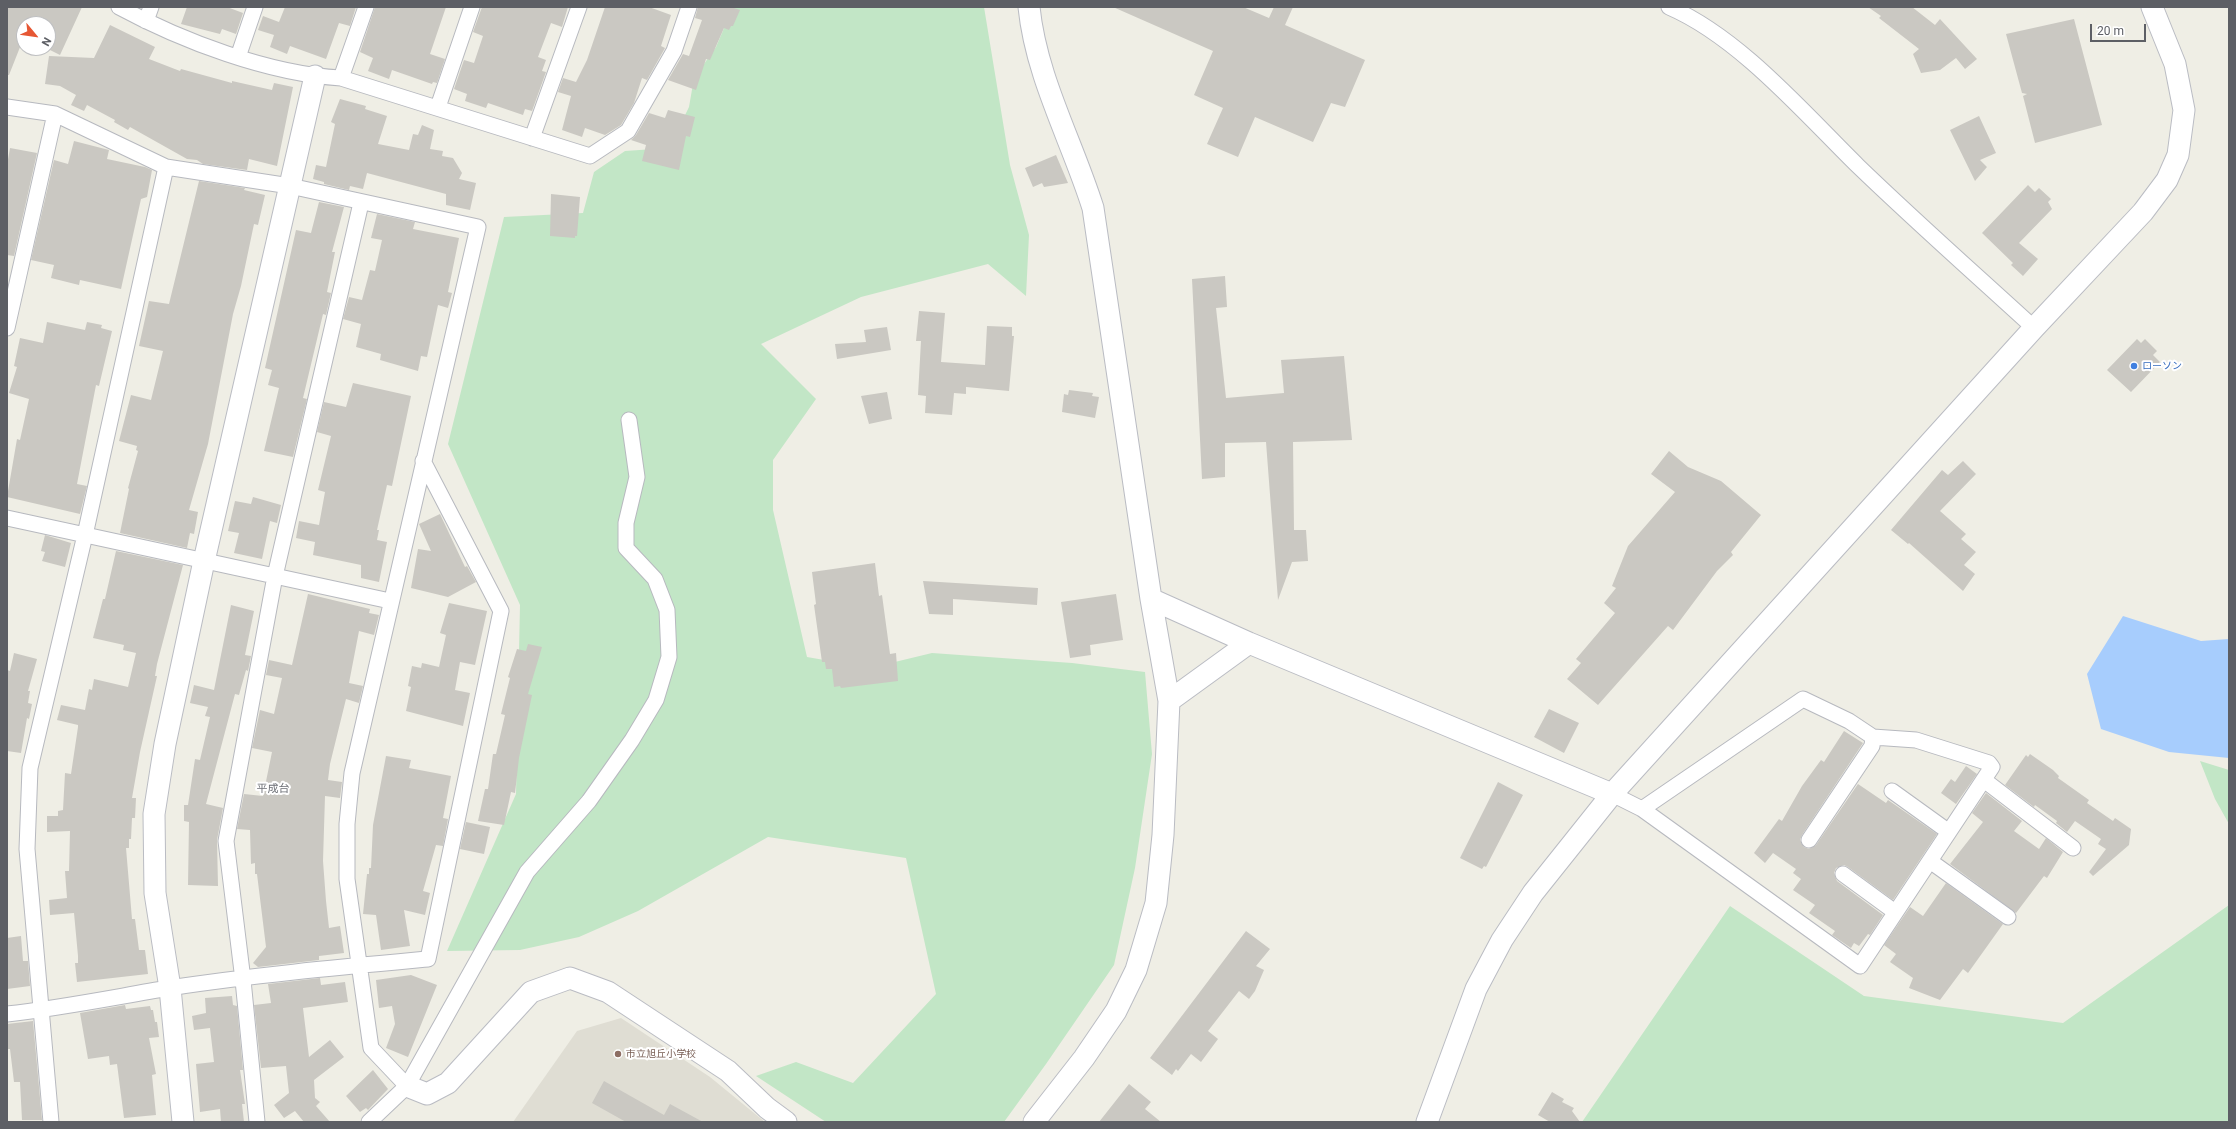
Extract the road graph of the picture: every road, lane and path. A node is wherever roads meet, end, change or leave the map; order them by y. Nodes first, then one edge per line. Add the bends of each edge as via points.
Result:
1 (119, 7) edge
2 (151, 7) edge
3 (255, 7) edge
4 (366, 7) edge
5 (472, 7) edge
6 (580, 7) edge
7 (689, 7) edge
8 (1029, 7) edge
9 (1669, 7) edge
10 (2152, 7) edge
11 (146, 21) junction
12 (238, 57) junction
13 (315, 76) junction
14 (341, 78) junction
15 (7, 106) edge
16 (438, 107) junction
17 (55, 114) junction
18 (532, 138) junction
19 (166, 167) junction
20 (290, 186) junction
21 (362, 203) junction
22 (7, 328) edge
23 (2034, 328) junction
24 (629, 420) dead end
25 (423, 461) junction
26 (7, 518) edge
27 (85, 535) junction
28 (204, 561) junction
29 (275, 576) junction
30 (1152, 599) junction
31 (390, 601) junction
32 (1249, 643) junction
33 (1169, 701) junction
34 (1873, 737) junction
35 (1984, 780) junction
36 (1892, 791) dead end
37 (1612, 794) junction
38 (1642, 810) junction
39 (1949, 832) junction
40 (1809, 840) dead end
41 (2073, 848) dead end
42 (1930, 861) junction
43 (1843, 874) dead end
44 (1895, 912) junction
45 (2008, 917) dead end
46 (359, 965) junction
47 (243, 980) junction
48 (170, 988) junction
49 (42, 1010) junction
50 (7, 1014) edge
51 (408, 1086) junction
52 (51, 1122) edge
53 (183, 1122) edge
54 (257, 1122) edge
55 (369, 1122) edge
56 (786, 1122) edge
57 (1034, 1122) edge
58 (1427, 1122) edge

1 - 11 street
2 - 11 street
3 - 12 street
4 - 14 street
5 - 16 street
6 - 18 street
7 - 18 street via 674,50 628,131 590,156
8 - 30 street via 1044,76 1093,208
9 - 23 street via 1684,14 1757,67 1859,167
10 - 23 street via 2175,64 2180,84 2184,110 2178,155 2167,180 2143,212
11 - 12 street
12 - 13 street
13 - 14 street
13 - 20 street
14 - 16 street
15 - 17 street
16 - 18 street
17 - 19 street
17 - 22 street
19 - 20 street
19 - 27 street
20 - 21 street
20 - 28 street
21 - 25 street via 478,227
21 - 29 street
23 - 37 street
24 - 51 street via 637,477 626,523 626,548 655,579 667,610 669,657 656,700 589,802 527,872
25 - 31 street
25 - 46 street via 501,611 428,960
26 - 27 street
27 - 28 street
27 - 49 street via 30,768 27,849
28 - 29 street
28 - 48 street via 165,744 154,814 155,893
29 - 31 street
29 - 47 street via 226,841
30 - 32 street
30 - 33 street
31 - 46 street via 352,774 347,824 347,880
32 - 33 street
32 - 37 street
33 - 57 street via 1163,835 1156,903 1136,970 1116,1011 1084,1058
34 - 35 street via 1916,740 1989,763 1992,767
34 - 38 street via 1849,721 1803,699
34 - 40 street via 1872,746
35 - 39 street
35 - 41 street
36 - 39 street
37 - 38 street
37 - 58 street via 1533,893 1502,940 1476,989
38 - 44 street via 1860,966
39 - 42 street
42 - 44 street
42 - 45 street
43 - 44 street
46 - 47 street
46 - 51 street via 371,1048
47 - 48 street
47 - 54 street
48 - 49 street
48 - 53 street
49 - 50 street
49 - 52 street
51 - 55 street
51 - 56 street via 427,1094 448,1083 531,992 570,978 608,992 728,1071

